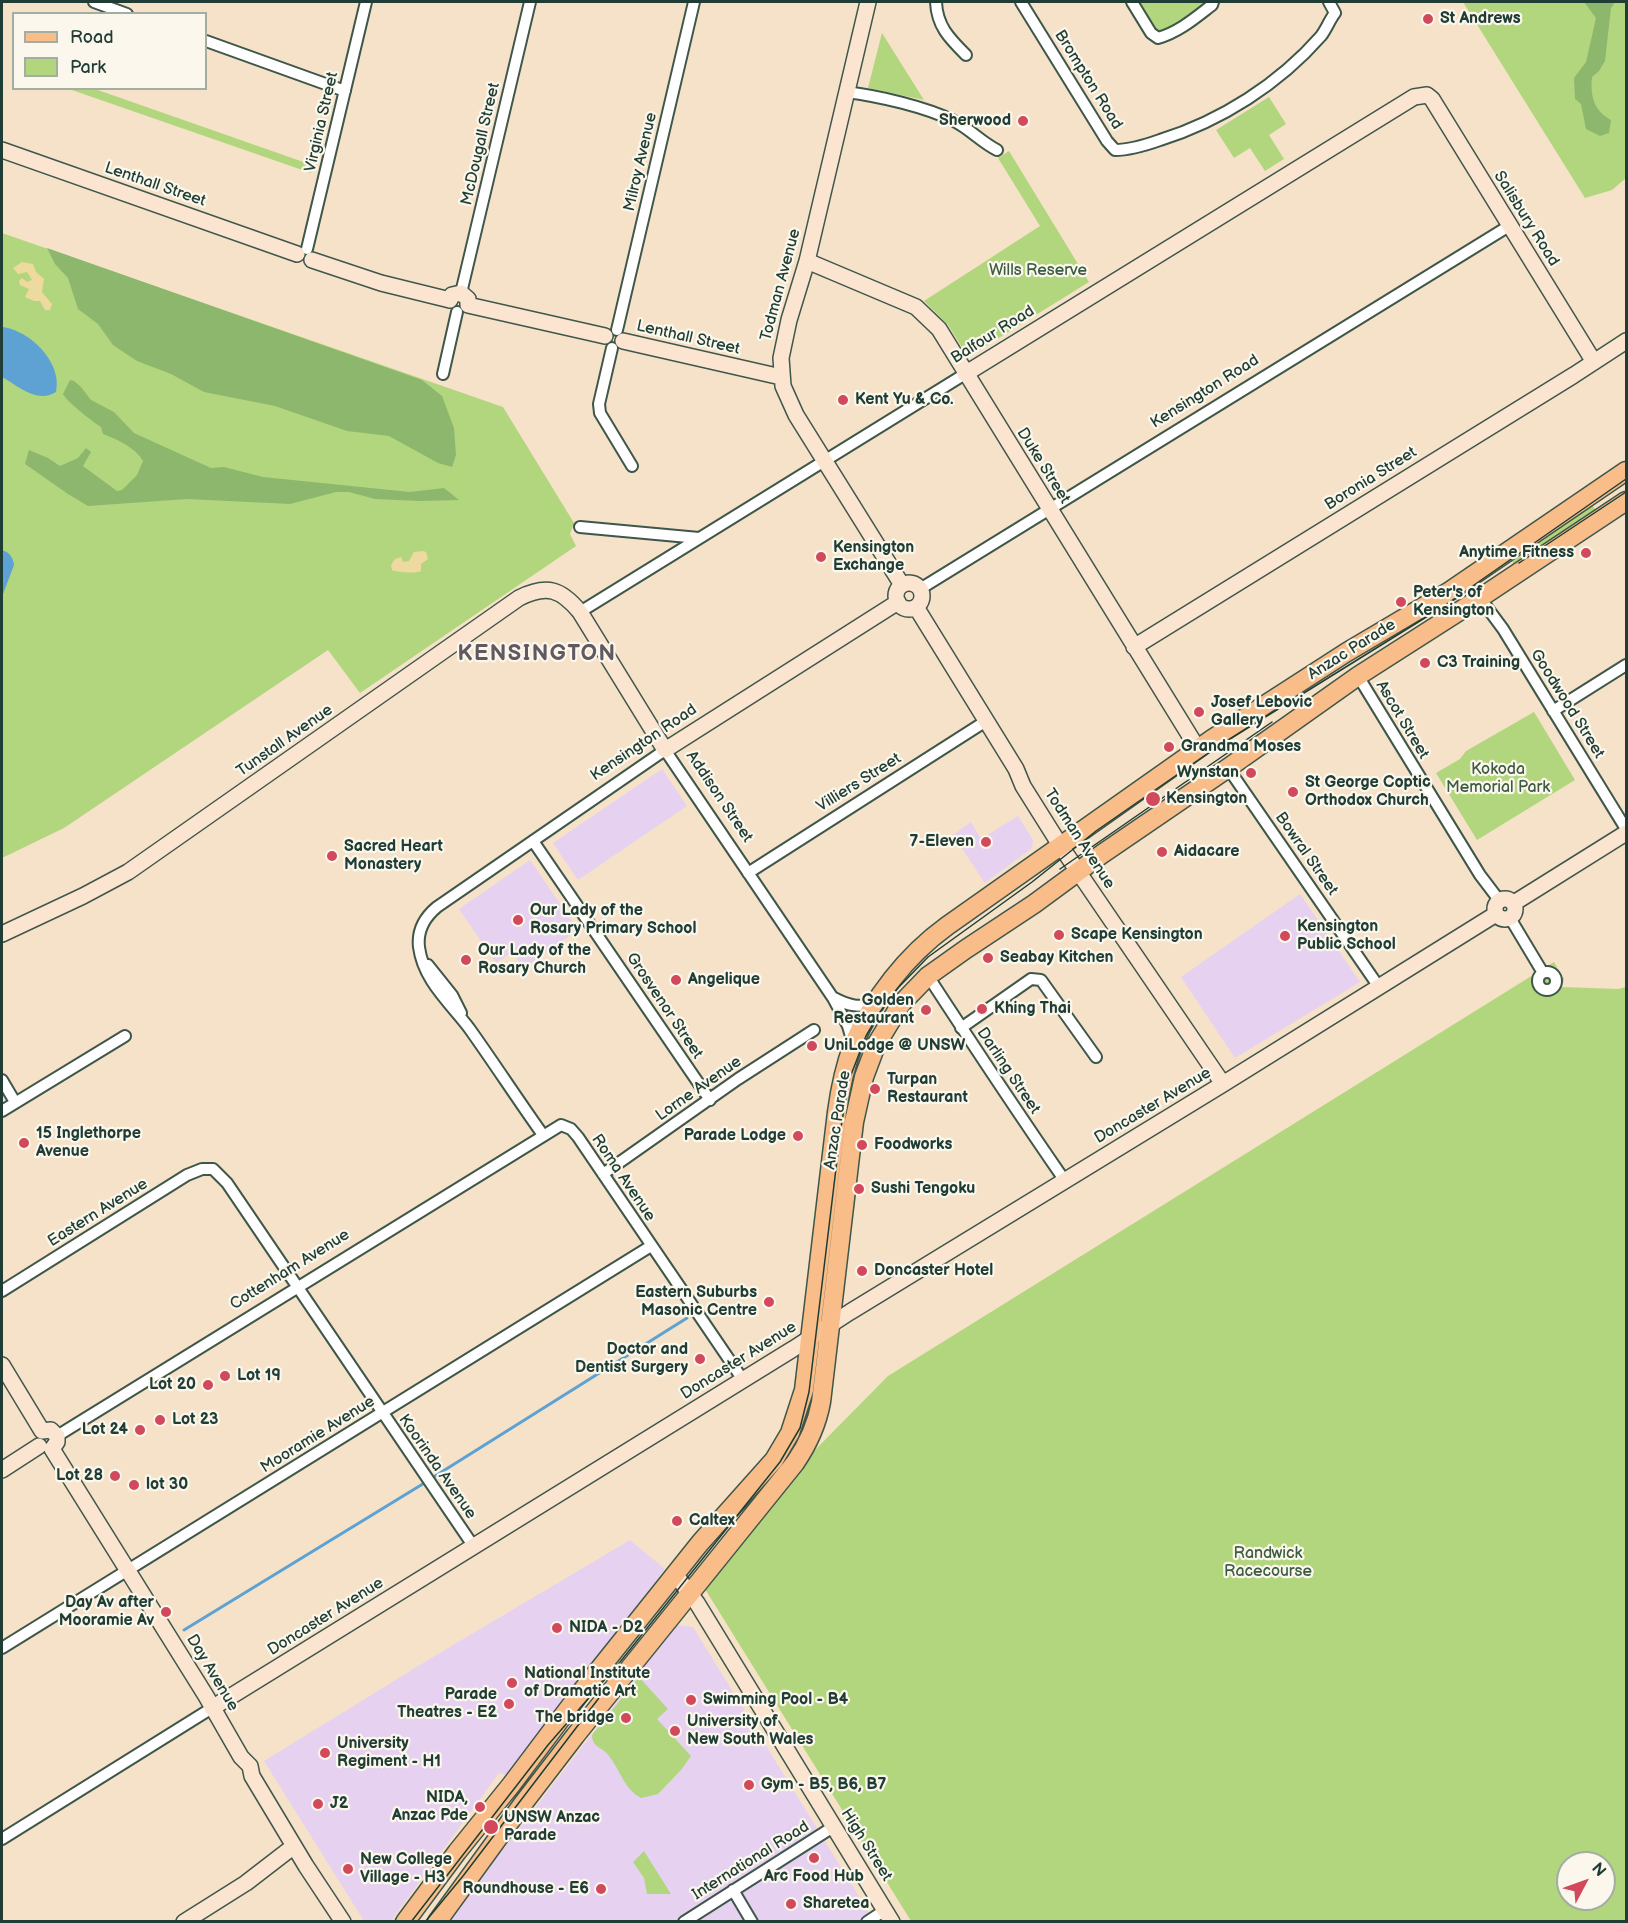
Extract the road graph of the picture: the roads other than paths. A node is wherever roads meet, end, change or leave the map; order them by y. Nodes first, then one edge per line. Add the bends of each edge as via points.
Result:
1 (94, 2) edge
2 (366, 2) edge
3 (530, 2) edge
4 (694, 2) edge
5 (868, 2) edge
6 (936, 2) edge
7 (1131, 2) edge
8 (1212, 2) edge
9 (1329, 2) edge
10 (1024, 3) edge
11 (122, 12) edge
12 (207, 41) edge
13 (966, 55) dead end
14 (345, 91) junction
15 (846, 92) junction
16 (1427, 95) joint
17 (2, 150) edge
18 (997, 150) dead end
19 (1509, 226) junction
20 (305, 254) junction
21 (807, 261) junction
22 (459, 303) junction
23 (614, 339) junction
24 (1626, 341) edge
25 (1594, 362) junction
26 (443, 374) dead end
27 (965, 374) junction
28 (781, 377) junction
29 (824, 461) junction
30 (632, 466) dead end
31 (1626, 471) edge
32 (1626, 501) edge
33 (1049, 510) junction
34 (580, 527) dead end
35 (700, 538) junction
36 (902, 585) junction
37 (920, 589) junction
38 (1480, 598) junction
39 (898, 602) junction
40 (916, 607) junction
41 (580, 612) junction
42 (1134, 647) junction
43 (1626, 665) edge
44 (1358, 676) junction
45 (1554, 711) junction
46 (986, 721) junction
47 (1198, 749) junction
48 (665, 750) junction
49 (1228, 768) junction
50 (1626, 829) edge
51 (1626, 833) edge
52 (532, 841) junction
53 (1060, 845) junction
54 (1078, 872) junction
55 (748, 873) junction
56 (1504, 909) junction
57 (2, 934) edge
58 (1543, 973) dead end
59 (928, 976) junction
60 (1379, 987) junction
61 (833, 998) junction
62 (877, 1003) junction
63 (962, 1028) junction
64 (814, 1030) dead end
65 (125, 1036) dead end
66 (854, 1044) junction
67 (1096, 1057) dead end
68 (2, 1080) edge
69 (1223, 1084) junction
70 (710, 1100) junction
71 (15, 1102) junction
72 (2, 1111) edge
73 (543, 1135) junction
74 (213, 1169) joint
75 (603, 1174) junction
76 (1065, 1180) junction
77 (651, 1246) junction
78 (297, 1286) junction
79 (2, 1291) edge
80 (829, 1326) junction
81 (809, 1339) junction
82 (2, 1365) edge
83 (742, 1380) junction
84 (381, 1413) junction
85 (47, 1440) junction
86 (2, 1470) edge
87 (474, 1547) junction
88 (128, 1570) junction
89 (675, 1574) junction
90 (689, 1593) junction
91 (2, 1648) edge
92 (212, 1708) junction
93 (833, 1827) junction
94 (2, 1839) edge
95 (294, 1845) junction
96 (733, 1890) junction
97 (888, 1918) edge
98 (340, 1920) edge
99 (184, 1922) edge
100 (405, 1922) edge
101 (437, 1922) edge
102 (684, 1922) edge
103 (752, 1922) edge
104 (867, 1922) edge

1 - 11 street
2 - 14 street, Virginia Street
3 - 22 street, McDougall Street
4 - 23 street, Milroy Avenue
5 - 15 street, Todman Avenue
6 - 13 street via 937,19
7 - 8 street via 1158,38 1175,32
9 - 10 street, Brompton Road via 1335,13 1321,36 1266,86 1237,106 1182,133 1126,150 1115,150 1107,141
12 - 14 street
14 - 20 street, Virginia Street
15 - 18 street via 928,111 970,130
15 - 21 street, Todman Avenue
16 - 19 street, Salisbury Road
16 - 27 street, Balfour Road via 1414,97
17 - 20 street, Lenthall Street
19 - 25 street, Salisbury Road
19 - 33 street, Kensington Road
20 - 22 street, Lenthall Street via 381,283
21 - 27 street, Duke Street via 916,307 939,329
21 - 28 street, Todman Avenue via 789,320
22 - 23 street, Lenthall Street
22 - 26 street, McDougall Street
23 - 28 street, Lenthall Street
23 - 30 street, Milroy Avenue via 600,413
24 - 25 street, Boronia Street
25 - 42 street, Boronia Street
27 - 29 street, Balfour Road
27 - 33 street, Duke Street
28 - 29 street, Todman Avenue via 791,405
29 - 35 street, Balfour Road
29 - 36 street, Todman Avenue
31 - 47 main road, Anzac Parade via 1450,591 1347,652
32 - 38 main road, Anzac Parade
33 - 37 street, Kensington Road
33 - 42 street, Duke Street
34 - 35 street
35 - 41 street, Balfour Road
36 - 37 street
36 - 39 street via 896,595
37 - 40 street via 921,601
38 - 44 main road, Anzac Parade
38 - 45 street, Goodwood Street
39 - 40 street via 908,609
39 - 48 street, Kensington Road
40 - 46 street, Todman Avenue
41 - 48 street, Addison Street
41 - 57 street, Tunstall Avenue via 554,590 543,589 519,598 128,872
42 - 47 street, Duke Street
43 - 45 street
44 - 49 main road, Anzac Parade
44 - 56 street, Ascot Street
45 - 50 street, Goodwood Street
46 - 53 street, Todman Avenue
46 - 55 street, Villiers Street
47 - 53 main road, Anzac Parade
48 - 52 street, Kensington Road
48 - 55 street, Addison Street
49 - 54 main road, Anzac Parade
49 - 60 street, Bowral Street
51 - 56 street, Doncaster Avenue
52 - 70 street, Grosvenor Street
52 - 73 street, Kensington Road via 428,914 418,945 422,958 452,995 467,1026
53 - 54 street, Todman Avenue
53 - 62 main road, Anzac Parade via 931,937 903,966
54 - 59 main road, Anzac Parade
54 - 69 street, Todman Avenue
55 - 61 street, Addison Street
56 - 58 street, Ascot Street
56 - 60 street, Doncaster Avenue
59 - 63 street, Darling Street
59 - 80 main road, Anzac Parade via 892,1018 864,1077 854,1122
60 - 69 street, Doncaster Avenue
61 - 62 street via 852,1006
61 - 66 street, Addison Street
62 - 66 main road, Anzac Parade
63 - 67 street via 1031,979 1041,980
63 - 76 street, Darling Street
64 - 70 street, Lorne Avenue
65 - 71 street
66 - 81 main road, Anzac Parade via 837,1113
68 - 71 street
69 - 76 street, Doncaster Avenue
70 - 75 street, Lorne Avenue
71 - 72 street
73 - 75 street, Roma Avenue via 561,1125 571,1128
73 - 78 street, Cottenham Avenue
74 - 78 street, Koorinda Avenue
74 - 79 street, Eastern Avenue via 187,1175
75 - 77 street, Roma Avenue
76 - 80 street, Doncaster Avenue
77 - 83 street, Roma Avenue
77 - 84 street, Mooramie Avenue
78 - 84 street, Koorinda Avenue
78 - 85 street, Cottenham Avenue
80 - 81 street, Doncaster Avenue
80 - 90 main road, Anzac Parade via 821,1402 808,1443
81 - 83 street, Doncaster Avenue
81 - 89 main road, Anzac Parade via 804,1389 786,1441
82 - 85 street, Day Avenue
83 - 87 street, Doncaster Avenue
84 - 87 street, Koorinda Avenue
84 - 88 street, Mooramie Avenue
85 - 86 street, Cottenham Avenue
85 - 88 street, Day Avenue
87 - 92 street, Doncaster Avenue
88 - 91 street, Mooramie Avenue
88 - 92 street, Day Avenue
89 - 90 street, High Street
89 - 100 main road, Anzac Parade
90 - 93 street, High Street
90 - 101 main road, Anzac Parade via 522,1805
92 - 94 street, Doncaster Avenue
92 - 95 street, Day Avenue
93 - 96 street, International Road
93 - 97 street, High Street
95 - 98 street, Day Avenue
95 - 99 street via 246,1883
96 - 102 street, International Road
96 - 103 street
97 - 104 street

